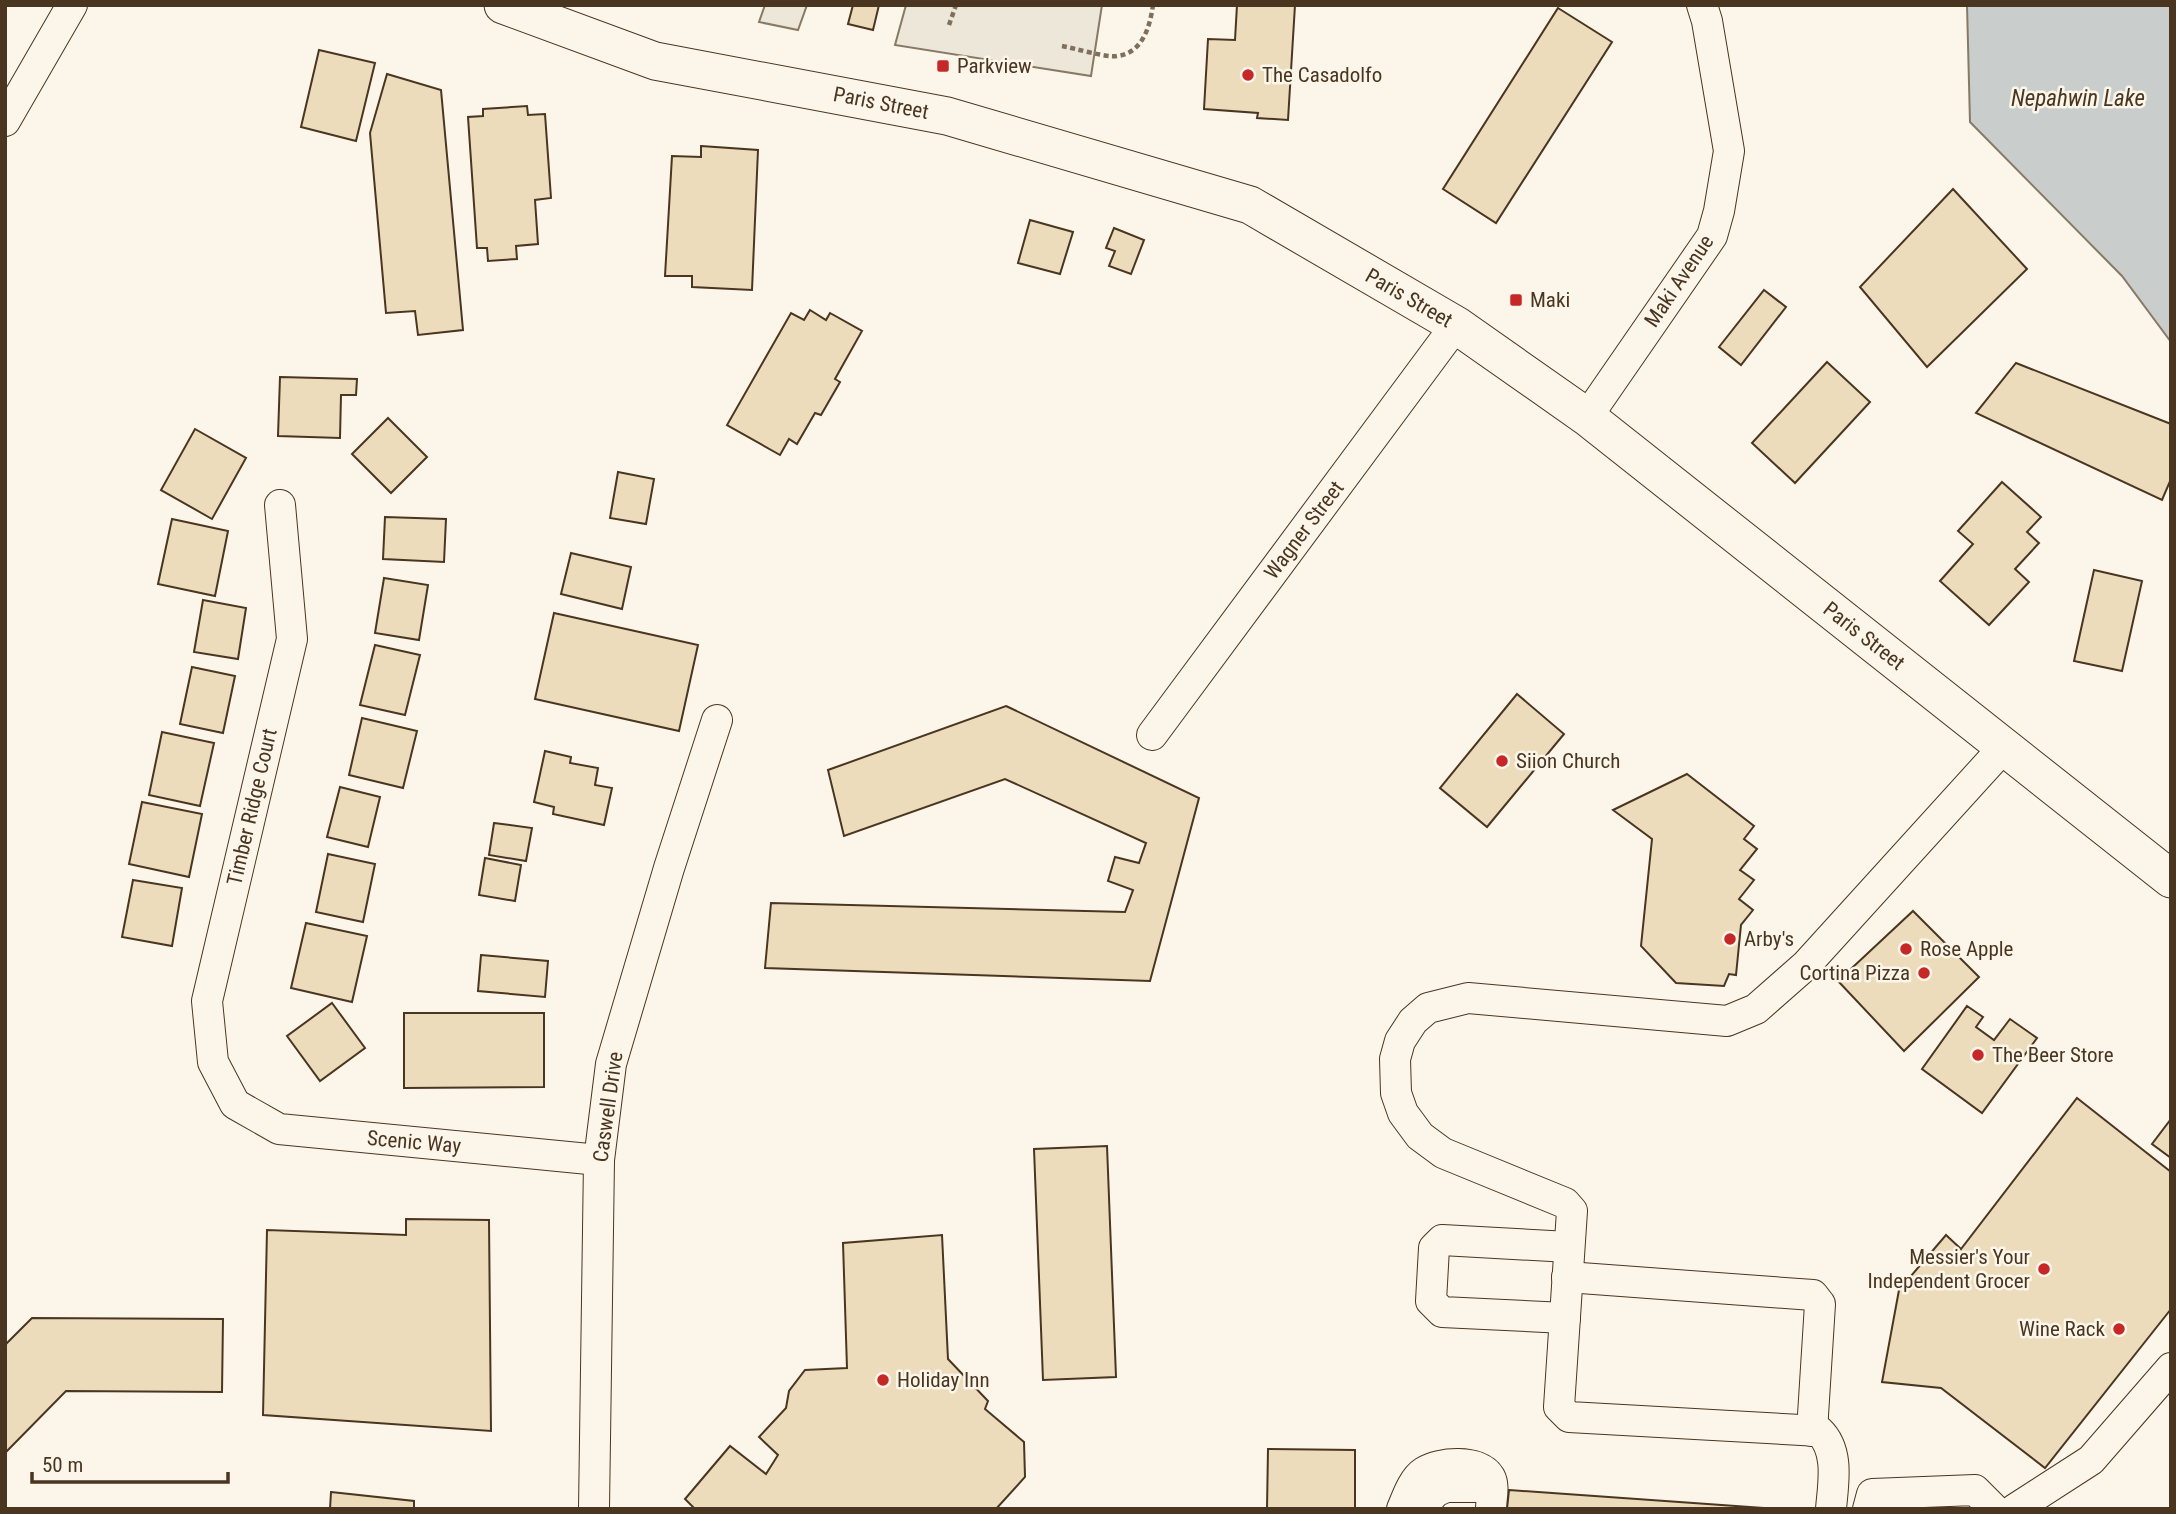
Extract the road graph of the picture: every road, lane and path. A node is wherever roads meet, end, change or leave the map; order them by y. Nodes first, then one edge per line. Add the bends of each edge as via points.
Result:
1 (72, 5) edge
2 (503, 5) edge
3 (956, 5) edge
4 (1153, 5) edge
5 (1702, 5) edge
6 (949, 25) dead end
7 (1062, 46) dead end
8 (5, 121) edge
9 (1456, 325) junction
10 (1587, 418) junction
11 (280, 505) dead end
12 (717, 720) dead end
13 (1152, 735) dead end
14 (2004, 747) junction
15 (2171, 879) edge
16 (235, 1104) joint
17 (599, 1160) junction
18 (1569, 1247) junction
19 (1567, 1277) junction
20 (1565, 1318) junction
21 (2171, 1368) edge
22 (1812, 1431) junction
23 (1492, 1498) edge
24 (594, 1509) edge
25 (1402, 1509) edge
26 (1421, 1509) edge
27 (1433, 1509) edge
28 (1453, 1509) edge
29 (1831, 1509) edge
30 (1868, 1509) edge
31 (1994, 1509) edge
32 (2015, 1509) edge

1 - 8 street
2 - 9 main road, Paris Street via 656,61 947,116 1250,205
3 - 6 path
4 - 7 path via 1149,27 1137,47 1117,57
5 - 10 street, Maki Avenue via 1729,151 1719,211 1712,236
9 - 10 main road, Paris Street
9 - 13 street, Wagner Street
10 - 14 main road, Paris Street
11 - 16 street, Timber Ridge Court via 292,639 207,1001 213,1062
12 - 17 street, Caswell Drive via 611,1064
14 - 15 main road, Paris Street
14 - 18 street via 1806,965 1756,1009 1727,1021 1468,998 1428,1008 1413,1021 1395,1059 1396,1093 1403,1113 1420,1136 1443,1153 1565,1203 1572,1211
16 - 17 street, Scenic Way via 279,1129
17 - 24 street, Caswell Drive
18 - 19 street
18 - 20 street via 1442,1240 1434,1248 1431,1301 1441,1312
19 - 20 street
19 - 22 street via 1813,1295 1820,1304
20 - 22 street via 1559,1407 1569,1417
21 - 32 street via 2091,1460
22 - 29 street via 1824,1436 1834,1462
23 - 25 street via 1491,1478 1476,1466 1451,1463 1423,1472
23 - 26 street via 1446,1487 1435,1492
27 - 28 street
30 - 31 street via 1872,1494 1975,1490

